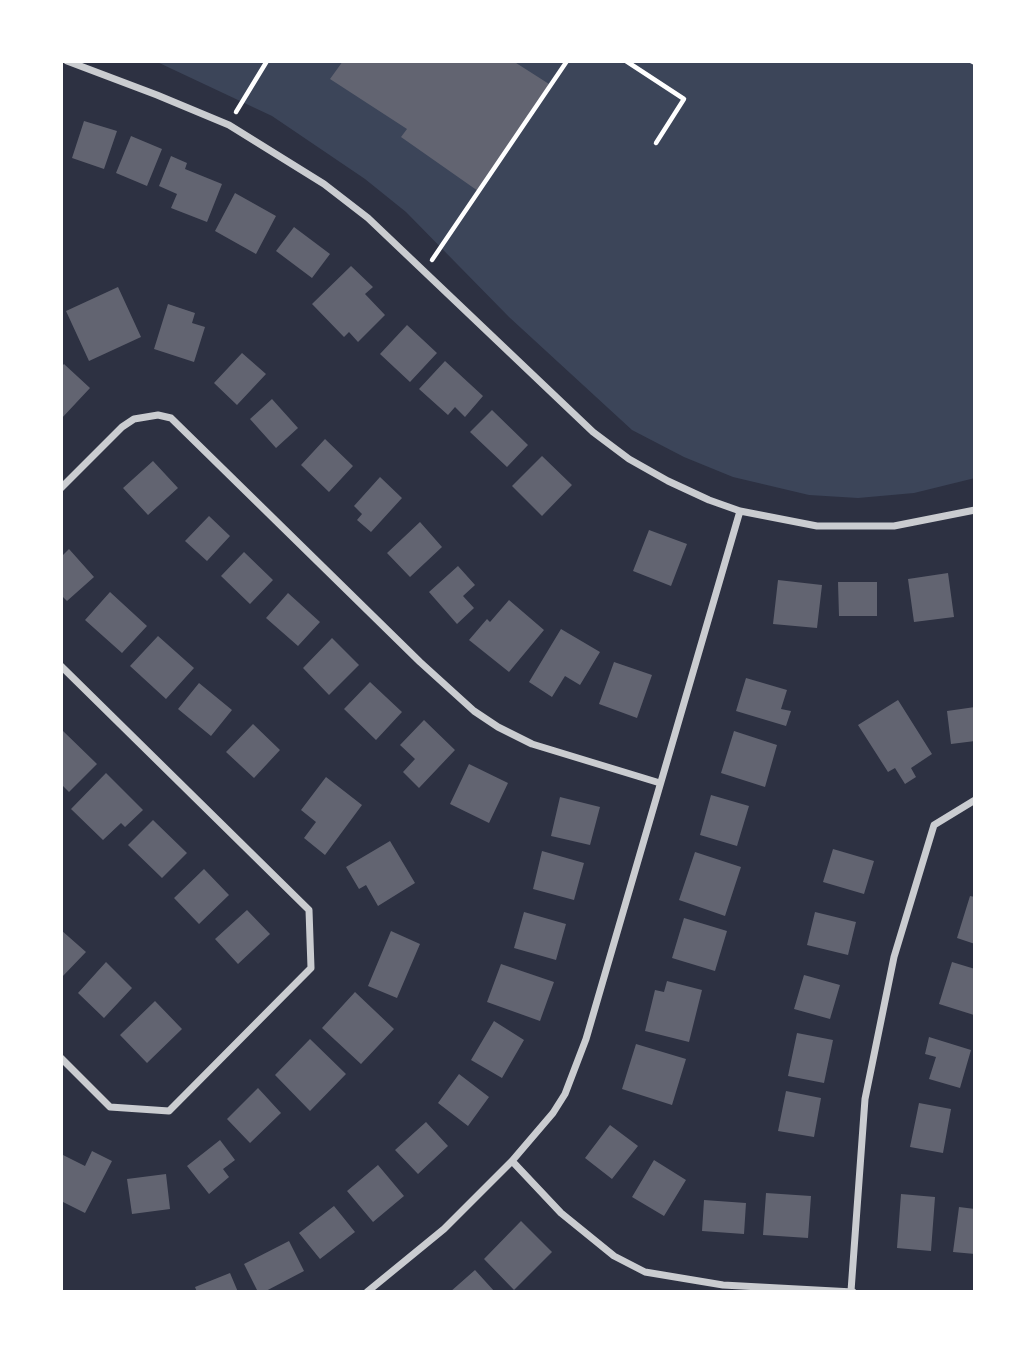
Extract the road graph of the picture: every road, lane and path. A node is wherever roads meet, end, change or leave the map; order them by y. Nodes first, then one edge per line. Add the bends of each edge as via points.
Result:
1 (67, 61) edge
2 (267, 61) edge
3 (567, 61) edge
4 (626, 61) edge
5 (229, 125) junction
6 (656, 143) dead end
7 (424, 272) junction
8 (61, 488) edge
9 (975, 510) edge
10 (740, 511) junction
11 (61, 666) edge
12 (660, 783) junction
13 (975, 800) edge
14 (61, 1058) edge
15 (512, 1161) junction
16 (367, 1292) edge
17 (853, 1292) edge

1 - 5 street
2 - 5 path
3 - 7 path
4 - 6 path via 684,99
5 - 7 street via 324,184 368,218
7 - 10 street via 593,432 668,481
8 - 12 street via 134,419 171,418 474,711 532,744
9 - 10 street via 894,526 861,527 817,526
10 - 12 street
11 - 14 street via 309,910 311,968 169,1111 110,1107
12 - 15 street via 576,1068 553,1113
13 - 17 street via 934,825 894,957 865,1099
15 - 16 street via 444,1228
15 - 17 street via 561,1213 614,1256 645,1272 723,1285

